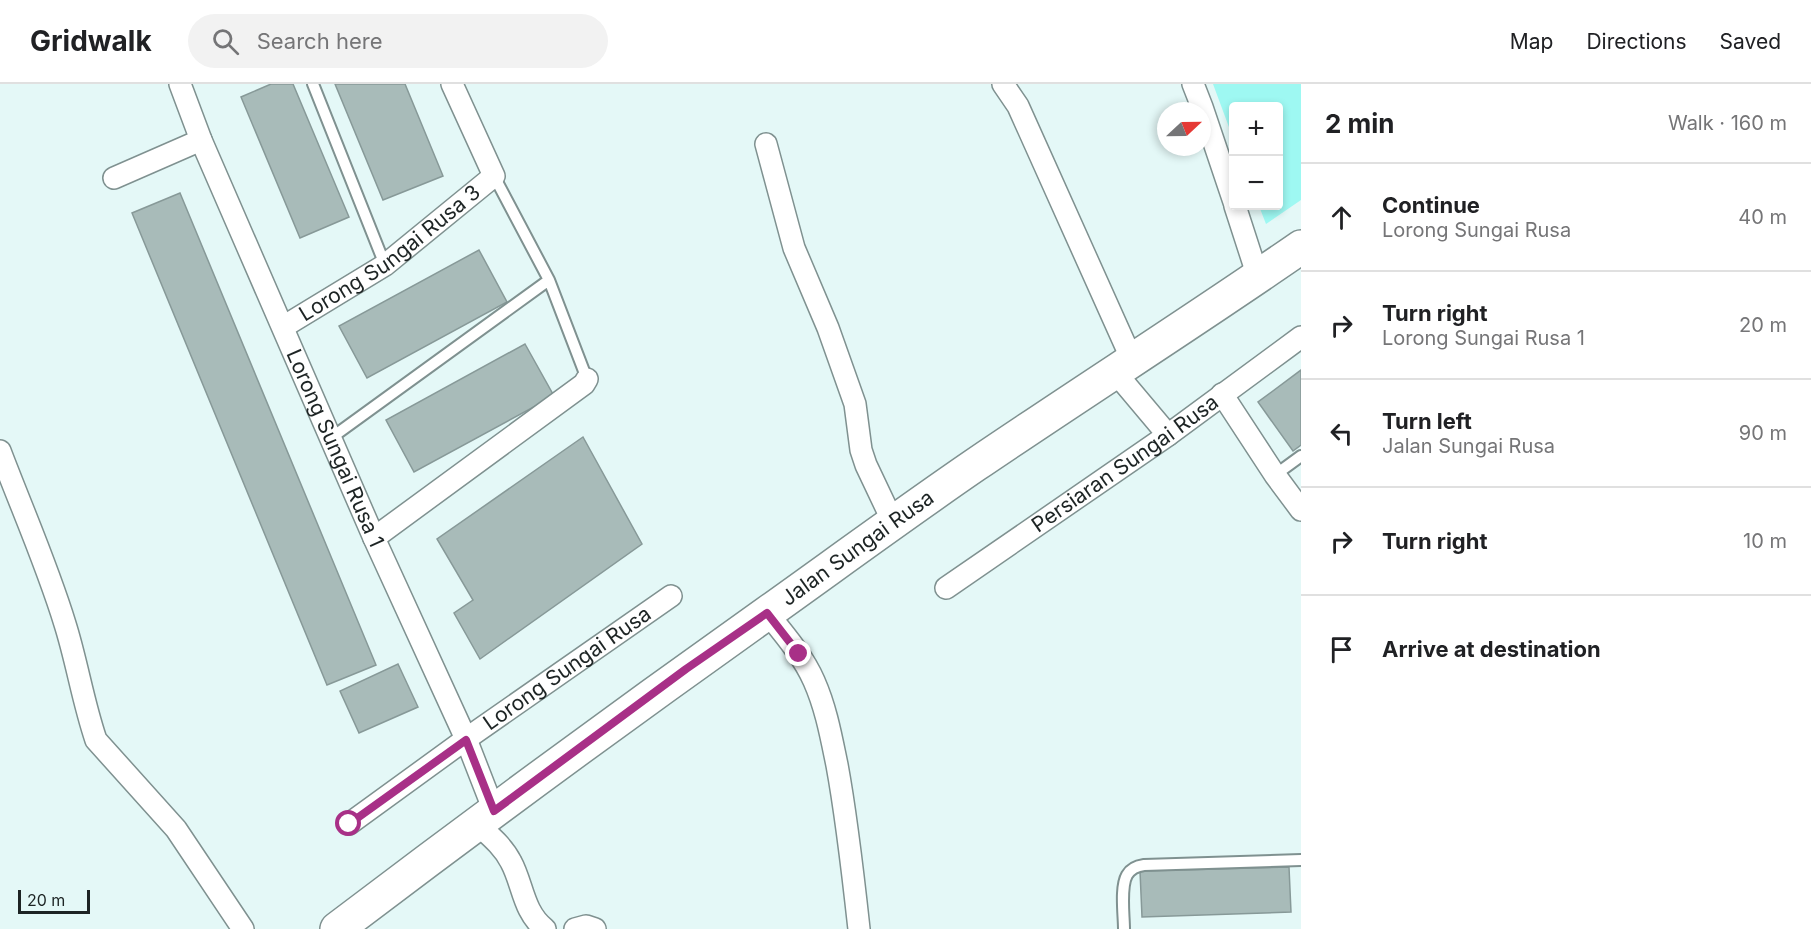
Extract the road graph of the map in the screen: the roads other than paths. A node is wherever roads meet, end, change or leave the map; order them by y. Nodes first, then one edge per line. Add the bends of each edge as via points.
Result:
1 (313, 84) edge
2 (452, 84) edge
3 (1003, 84) edge
4 (1192, 84) edge
5 (184, 87) edge
6 (201, 140) junction
7 (766, 144) dead end
8 (494, 176) junction
9 (114, 178) dead end
10 (1229, 189) edge
11 (1236, 210) edge
12 (1301, 247) edge
13 (386, 266) junction
14 (1258, 277) junction
15 (549, 280) junction
16 (283, 327) junction
17 (1301, 337) edge
18 (1124, 366) junction
19 (586, 379) joint
20 (1222, 394) junction
21 (1168, 435) junction
22 (331, 438) junction
23 (0, 451) edge
24 (1301, 456) edge
25 (1275, 475) junction
26 (1301, 510) edge
27 (893, 522) junction
28 (374, 538) junction
29 (946, 588) dead end
30 (671, 596) dead end
31 (767, 613) junction
32 (466, 740) junction
33 (485, 817) junction
34 (349, 824) dead end
35 (1301, 860) edge
36 (243, 929) edge
37 (336, 929) edge
38 (545, 929) edge
39 (575, 929) edge
40 (595, 929) edge
41 (859, 929) edge
42 (1124, 929) edge

1 - 13 lane
2 - 8 street
3 - 18 street via 1018,106
4 - 10 street
5 - 6 street, Lorong Sungai Rusa 1
6 - 9 street
6 - 16 street, Lorong Sungai Rusa 1
7 - 27 street via 794,248 855,404 866,465
8 - 13 street, Lorong Sungai Rusa 3
8 - 15 lane
11 - 14 street
12 - 14 main road, Jalan Sungai Rusa
13 - 16 street, Lorong Sungai Rusa 3
14 - 18 main road, Jalan Sungai Rusa
15 - 19 lane
15 - 22 lane
16 - 22 street, Lorong Sungai Rusa 1
17 - 20 street, Persiaran Sungai Rusa
18 - 21 street
18 - 27 main road, Jalan Sungai Rusa
19 - 28 street
20 - 21 street, Persiaran Sungai Rusa
20 - 25 street
21 - 29 street, Persiaran Sungai Rusa
22 - 28 street, Lorong Sungai Rusa 1
23 - 36 street via 63,618 96,740 176,829
24 - 25 lane
25 - 26 street
27 - 31 main road, Jalan Sungai Rusa
28 - 32 street, Lorong Sungai Rusa 1
30 - 32 street, Lorong Sungai Rusa
31 - 33 main road, Jalan Sungai Rusa
31 - 41 street via 799,654 824,705 852,854
32 - 33 street, Lorong Sungai Rusa 1
32 - 34 street, Lorong Sungai Rusa
33 - 37 main road, Jalan Sungai Rusa
33 - 38 street via 512,864 528,908
35 - 42 lane via 1135,867 1127,874 1124,887
39 - 40 street

